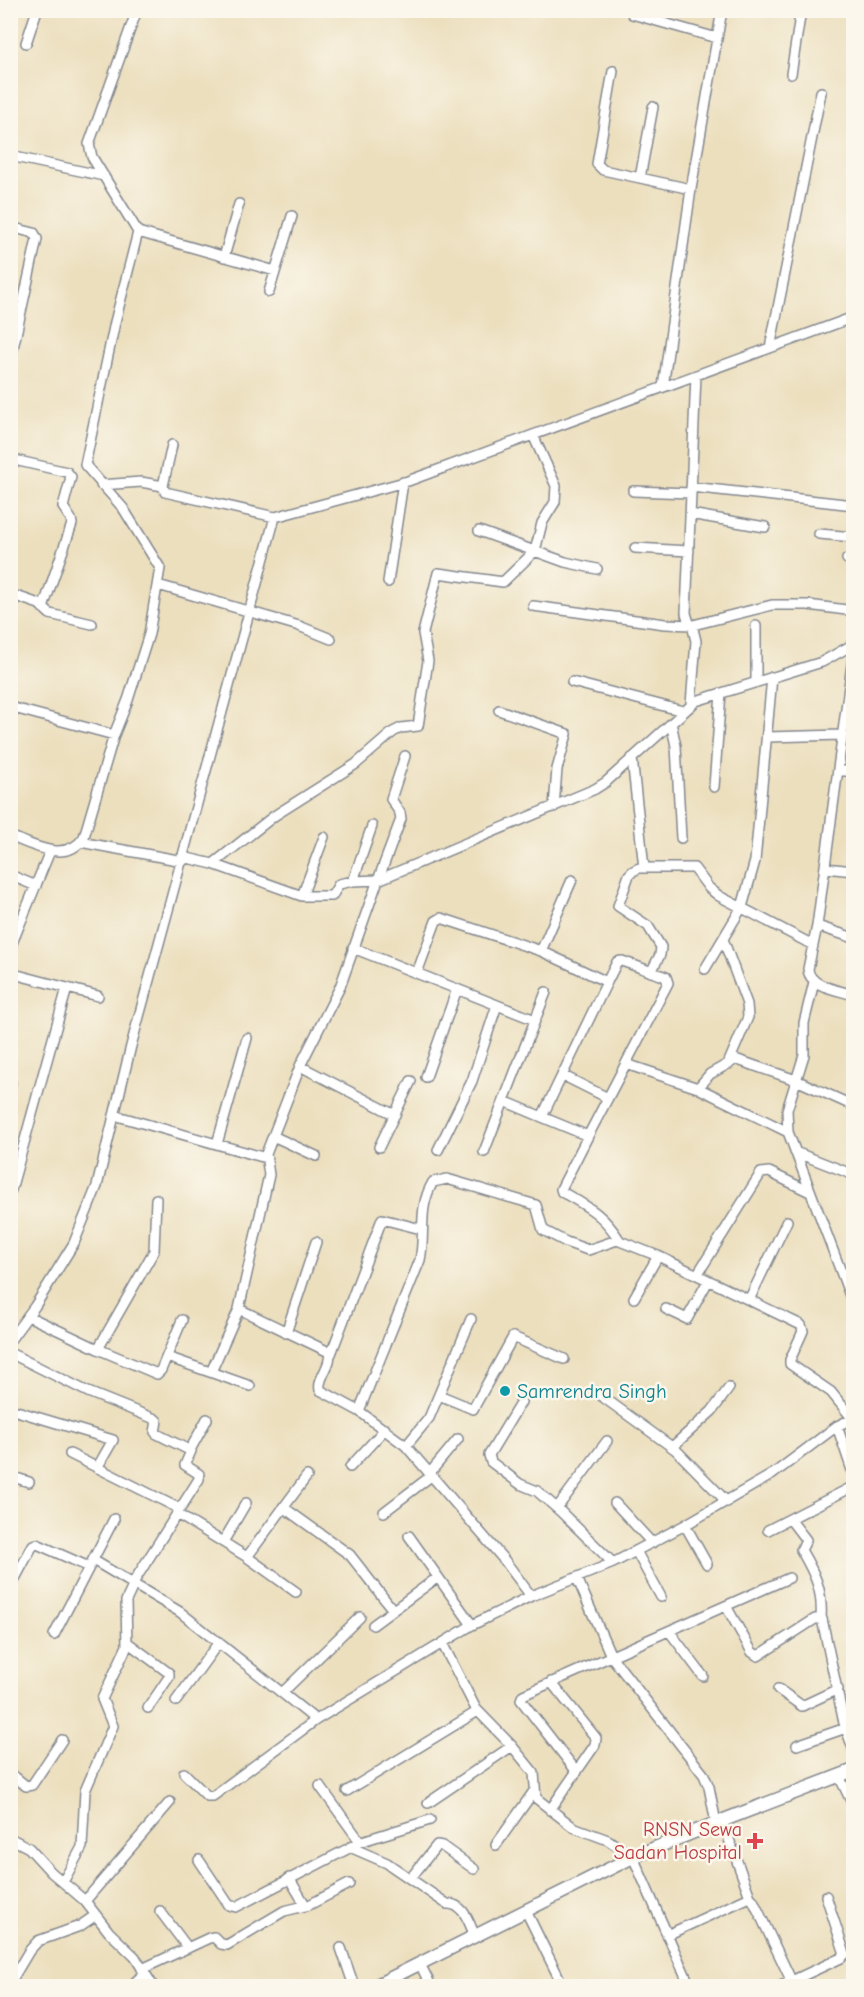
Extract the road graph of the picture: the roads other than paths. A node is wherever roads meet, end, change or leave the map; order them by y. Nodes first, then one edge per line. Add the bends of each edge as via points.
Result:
1 (37, 10) edge
2 (136, 10) edge
3 (722, 10) edge
4 (801, 10) edge
5 (632, 14) dead end
6 (717, 38) junction
7 (26, 43) dead end
8 (613, 71) dead end
9 (791, 74) dead end
10 (821, 92) dead end
11 (653, 107) dead end
12 (10, 156) edge
13 (104, 176) junction
14 (640, 178) junction
15 (691, 189) junction
16 (239, 204) dead end
17 (292, 216) dead end
18 (10, 226) edge
19 (138, 232) junction
20 (224, 257) junction
21 (275, 271) junction
22 (269, 292) dead end
23 (10, 303) edge
24 (22, 306) junction
25 (854, 317) edge
26 (14, 330) edge
27 (770, 348) junction
28 (10, 362) edge
29 (696, 375) junction
30 (663, 387) junction
31 (533, 435) junction
32 (172, 444) dead end
33 (10, 459) edge
34 (86, 467) junction
35 (70, 474) junction
36 (403, 482) junction
37 (101, 485) junction
38 (162, 486) junction
39 (691, 490) junction
40 (633, 491) dead end
41 (854, 505) edge
42 (690, 514) junction
43 (274, 517) junction
44 (765, 527) dead end
45 (479, 531) dead end
46 (819, 534) dead end
47 (854, 537) edge
48 (635, 548) dead end
49 (688, 551) junction
50 (535, 552) junction
51 (597, 569) dead end
52 (388, 582) dead end
53 (158, 585) junction
54 (10, 594) edge
55 (533, 606) dead end
56 (43, 608) junction
57 (249, 611) junction
58 (854, 611) edge
59 (92, 624) dead end
60 (692, 625) junction
61 (756, 626) dead end
62 (331, 639) dead end
63 (854, 644) edge
64 (854, 649) edge
65 (772, 677) junction
66 (572, 682) dead end
67 (756, 682) junction
68 (721, 693) junction
69 (691, 704) junction
70 (10, 707) edge
71 (499, 710) dead end
72 (683, 711) junction
73 (671, 723) junction
74 (114, 735) junction
75 (842, 735) junction
76 (767, 737) junction
77 (405, 756) dead end
78 (632, 758) junction
79 (837, 771) junction
80 (854, 771) edge
81 (714, 788) dead end
82 (554, 807) junction
83 (372, 826) dead end
84 (10, 836) edge
85 (324, 837) dead end
86 (681, 838) dead end
87 (81, 842) junction
88 (50, 851) junction
89 (183, 859) junction
90 (213, 864) junction
91 (644, 868) junction
92 (825, 868) junction
93 (854, 871) edge
94 (10, 875) edge
95 (353, 880) junction
96 (378, 880) junction
97 (572, 880) dead end
98 (36, 886) junction
99 (303, 896) junction
100 (741, 908) junction
101 (817, 926) junction
102 (854, 938) edge
103 (723, 939) junction
104 (813, 945) junction
105 (10, 948) edge
106 (353, 948) junction
107 (541, 951) junction
108 (705, 969) dead end
109 (651, 972) junction
110 (10, 973) edge
111 (417, 973) junction
112 (607, 982) junction
113 (814, 982) junction
114 (67, 988) junction
115 (457, 989) junction
116 (546, 992) dead end
117 (854, 995) edge
118 (99, 996) dead end
119 (497, 1005) junction
120 (535, 1020) junction
121 (247, 1038) dead end
122 (626, 1064) junction
123 (728, 1064) junction
124 (300, 1066) junction
125 (562, 1075) junction
126 (426, 1077) dead end
127 (796, 1080) junction
128 (411, 1081) dead end
129 (698, 1088) junction
130 (608, 1098) junction
131 (504, 1101) junction
132 (854, 1106) edge
133 (395, 1114) junction
134 (114, 1115) junction
135 (542, 1117) junction
136 (788, 1132) junction
137 (273, 1136) junction
138 (588, 1136) junction
139 (217, 1144) junction
140 (10, 1146) edge
141 (379, 1147) dead end
142 (22, 1149) junction
143 (438, 1150) dead end
144 (484, 1152) dead end
145 (795, 1152) junction
146 (316, 1156) dead end
147 (266, 1158) junction
148 (854, 1174) edge
149 (11, 1191) edge
150 (810, 1192) junction
151 (156, 1199) dead end
152 (787, 1221) dead end
153 (421, 1229) junction
154 (620, 1241) junction
155 (316, 1242) dead end
156 (658, 1256) junction
157 (697, 1275) junction
158 (708, 1281) junction
159 (634, 1298) dead end
160 (749, 1300) junction
161 (854, 1306) edge
162 (239, 1309) junction
163 (666, 1310) dead end
164 (28, 1316) junction
165 (471, 1319) dead end
166 (182, 1320) dead end
167 (286, 1333) junction
168 (10, 1340) edge
169 (98, 1349) junction
170 (10, 1353) edge
171 (331, 1354) junction
172 (167, 1357) junction
173 (564, 1359) dead end
174 (211, 1372) junction
175 (250, 1386) dead end
176 (729, 1388) dead end
177 (596, 1392) dead end
178 (439, 1395) junction
179 (521, 1402) dead end
180 (10, 1409) edge
181 (359, 1411) junction
182 (853, 1418) edge
183 (207, 1419) dead end
184 (837, 1426) junction
185 (385, 1429) junction
186 (458, 1439) dead end
187 (606, 1441) dead end
188 (406, 1446) junction
189 (672, 1447) junction
190 (190, 1450) junction
191 (70, 1454) dead end
192 (350, 1467) dead end
193 (97, 1468) junction
194 (430, 1475) junction
195 (10, 1476) edge
196 (307, 1476) dead end
197 (854, 1476) edge
198 (29, 1482) dead end
199 (854, 1486) edge
200 (727, 1502) junction
201 (246, 1503) dead end
202 (615, 1503) dead end
203 (283, 1507) junction
204 (557, 1508) junction
205 (178, 1512) junction
206 (384, 1512) dead end
207 (114, 1519) dead end
208 (790, 1519) junction
209 (685, 1525) junction
210 (768, 1530) dead end
211 (409, 1536) dead end
212 (223, 1542) junction
213 (652, 1543) junction
214 (636, 1551) junction
215 (247, 1557) junction
216 (91, 1563) junction
217 (613, 1563) junction
218 (707, 1564) dead end
219 (438, 1577) junction
220 (577, 1578) junction
221 (789, 1578) dead end
222 (133, 1584) junction
223 (10, 1588) edge
224 (296, 1592) dead end
225 (531, 1596) junction
226 (661, 1597) dead end
227 (726, 1606) junction
228 (393, 1610) junction
229 (360, 1617) dead end
230 (820, 1618) junction
231 (373, 1625) dead end
232 (472, 1625) junction
233 (669, 1630) junction
234 (54, 1635) dead end
235 (127, 1642) junction
236 (219, 1642) junction
237 (442, 1643) junction
238 (611, 1656) junction
239 (703, 1676) dead end
240 (551, 1682) junction
241 (778, 1689) dead end
242 (837, 1689) junction
243 (282, 1693) junction
244 (177, 1701) dead end
245 (148, 1708) dead end
246 (478, 1711) junction
247 (316, 1720) junction
248 (846, 1728) junction
249 (62, 1740) dead end
250 (797, 1745) dead end
251 (512, 1746) junction
252 (854, 1752) edge
253 (854, 1770) edge
254 (577, 1772) junction
255 (10, 1773) edge
256 (184, 1773) dead end
257 (839, 1776) junction
258 (320, 1786) dead end
259 (347, 1791) dead end
260 (534, 1791) junction
261 (170, 1802) dead end
262 (428, 1803) dead end
263 (854, 1807) edge
264 (550, 1810) junction
265 (430, 1820) dead end
266 (719, 1822) junction
267 (10, 1838) edge
268 (360, 1842) junction
269 (496, 1845) dead end
270 (350, 1847) junction
271 (633, 1857) junction
272 (199, 1860) dead end
273 (474, 1869) dead end
274 (290, 1878) junction
275 (410, 1879) junction
276 (63, 1882) junction
277 (349, 1884) dead end
278 (826, 1896) dead end
279 (750, 1897) junction
280 (85, 1901) junction
281 (306, 1906) junction
282 (160, 1911) dead end
283 (526, 1911) junction
284 (96, 1915) junction
285 (667, 1935) junction
286 (475, 1936) junction
287 (188, 1948) junction
288 (341, 1948) dead end
289 (420, 1964) junction
290 (144, 1971) junction
291 (792, 1982) junction
292 (10, 1983) edge
293 (131, 1986) edge
294 (153, 1986) edge
295 (354, 1986) edge
296 (375, 1986) edge
297 (431, 1986) edge
298 (563, 1986) edge
299 (690, 1986) edge
300 (782, 1986) edge

1 - 7 street
2 - 13 street via 91,137 90,151
3 - 6 street
4 - 9 street
5 - 6 street
6 - 15 street
8 - 14 street via 597,164 603,170
10 - 27 street
11 - 14 street
12 - 13 street
13 - 19 street
14 - 15 street
15 - 30 street
16 - 20 street
17 - 21 street
18 - 24 street via 37,236
19 - 20 street
19 - 34 street via 84,460
20 - 21 street
21 - 22 street
23 - 24 street
24 - 26 street
25 - 27 street
26 - 28 street
27 - 29 street
29 - 30 street
29 - 39 street
30 - 31 street
31 - 36 street
31 - 50 street via 557,490 553,508 542,523
32 - 38 street
33 - 35 street
34 - 35 street
34 - 37 street
35 - 56 street via 63,507 72,524
36 - 43 street
36 - 52 street
37 - 38 street via 141,482
37 - 53 street via 123,508 158,562
38 - 43 street via 165,492
39 - 40 street
39 - 41 street
39 - 42 street
42 - 44 street
42 - 49 street
43 - 57 street
45 - 50 street
46 - 47 street
48 - 49 street
49 - 60 street via 686,613
50 - 51 street
50 - 90 street via 503,582 438,573 423,633 428,661 418,726 393,732 356,764 264,823
53 - 57 street
53 - 74 street via 148,634
54 - 56 street
55 - 60 street
56 - 59 street via 50,614
57 - 62 street
57 - 89 street
58 - 60 street via 808,604 772,605
60 - 69 street via 696,641
61 - 67 street
63 - 65 street via 822,662
64 - 75 street
65 - 67 street
65 - 76 street
66 - 72 street
67 - 68 street
68 - 69 street
68 - 81 street
69 - 72 street
70 - 74 street
71 - 82 street via 567,734 557,769
72 - 73 street
73 - 78 street
73 - 86 street
74 - 87 street
75 - 76 street
75 - 79 street
76 - 100 street via 758,848
77 - 96 street via 391,799 401,819
78 - 82 street via 606,782
78 - 91 street
79 - 80 street
79 - 92 street
82 - 96 street
83 - 95 street
84 - 88 street
85 - 99 street
87 - 88 street
87 - 89 street
88 - 98 street
89 - 90 street
89 - 134 street
90 - 99 street
91 - 100 street via 694,868 713,892
91 - 109 street via 629,875 618,903 648,926 661,947
92 - 93 street
92 - 101 street
94 - 98 street
95 - 96 street
95 - 99 street via 339,884 332,896
96 - 106 street
97 - 107 street
98 - 105 street
100 - 103 street
100 - 104 street
101 - 102 street
101 - 104 street
103 - 108 street
103 - 123 street via 748,1010
104 - 113 street via 808,975
106 - 111 street
106 - 124 street via 335,999
107 - 111 street via 438,918
107 - 112 street
109 - 112 street via 619,961
109 - 122 street via 666,977 668,982
110 - 114 street
111 - 115 street
112 - 125 street
113 - 117 street
113 - 127 street via 804,1023 805,1048
114 - 118 street
114 - 142 street
115 - 119 street
115 - 126 street
116 - 120 street
119 - 120 street
119 - 143 street via 472,1081
120 - 131 street
121 - 139 street
122 - 129 street
122 - 130 street
123 - 127 street via 735,1059
123 - 129 street via 710,1074
124 - 133 street
124 - 137 street
125 - 130 street
125 - 135 street
127 - 132 street
127 - 136 street via 787,1110
128 - 133 street
129 - 136 street
130 - 138 street
131 - 135 street
131 - 144 street
133 - 141 street
134 - 139 street
134 - 164 street via 97,1186 74,1243
135 - 138 street
136 - 145 street
137 - 146 street
137 - 147 street
138 - 154 street via 561,1189 598,1213
139 - 147 street
140 - 142 street
142 - 149 street
145 - 148 street
145 - 150 street
147 - 162 street via 269,1175
150 - 157 street via 769,1172 761,1173
150 - 161 street
151 - 169 street via 154,1251
152 - 160 street
153 - 154 street via 426,1194 433,1182 447,1179 536,1205 545,1231 586,1250 611,1240
153 - 171 street via 382,1218
153 - 181 street via 420,1260
154 - 156 street
155 - 167 street
156 - 157 street
156 - 159 street
157 - 158 street
158 - 160 street
158 - 163 street via 687,1320
160 - 182 street via 801,1325 803,1331 790,1364 831,1392
162 - 167 street
162 - 174 street
164 - 168 street
164 - 169 street
165 - 178 street
166 - 172 street
167 - 171 street
169 - 172 street via 157,1374
170 - 190 street via 88,1392 155,1419 157,1434
171 - 181 street via 319,1388
172 - 174 street
173 - 178 street via 513,1337 472,1409
174 - 175 street
176 - 189 street via 712,1411
177 - 189 street
178 - 188 street via 425,1423
179 - 204 street via 489,1459
180 - 193 street via 113,1440
181 - 185 street
182 - 184 street
183 - 190 street
184 - 197 street
184 - 200 street via 773,1474
185 - 188 street
185 - 192 street
186 - 194 street
187 - 204 street
188 - 194 street
189 - 200 street
190 - 205 street via 185,1464 200,1476
191 - 193 street
193 - 205 street
194 - 206 street
194 - 225 street
195 - 198 street
196 - 203 street
199 - 208 street
200 - 209 street
201 - 212 street
202 - 213 street
203 - 215 street
203 - 228 street via 350,1555
204 - 217 street
205 - 212 street
205 - 222 street
207 - 216 street
208 - 210 street
208 - 230 street via 806,1540 801,1551 819,1585
209 - 213 street
209 - 218 street
211 - 219 street
212 - 215 street
213 - 214 street
214 - 217 street
214 - 226 street
215 - 224 street
216 - 222 street
216 - 223 street via 33,1545
216 - 234 street
217 - 220 street
219 - 228 street
219 - 232 street
220 - 225 street
220 - 238 street
221 - 227 street
222 - 235 street via 126,1601
222 - 236 street via 180,1612
225 - 232 street
227 - 230 street via 758,1656
227 - 233 street
228 - 231 street
229 - 243 street
230 - 242 street via 824,1621
232 - 237 street
233 - 238 street
233 - 239 street
235 - 245 street via 169,1673
235 - 276 street via 102,1699 113,1726 85,1791 82,1847
236 - 243 street
236 - 244 street
237 - 246 street
237 - 247 street
238 - 240 street
238 - 266 street via 704,1775
240 - 254 street via 596,1738
240 - 254 street via 523,1695 521,1701
241 - 242 street via 802,1706
242 - 248 street
243 - 247 street
246 - 251 street
246 - 259 street
247 - 256 street via 210,1798
248 - 250 street
248 - 252 street
249 - 255 street via 32,1785 26,1786
251 - 260 street via 534,1773
251 - 262 street
253 - 257 main road
254 - 264 street
257 - 263 street
257 - 266 main road
258 - 268 street
260 - 264 street
260 - 269 street
261 - 280 street
264 - 271 street via 573,1827 608,1840
265 - 268 street
266 - 271 main road
266 - 279 street
267 - 276 street via 29,1848
268 - 270 street
270 - 274 street
270 - 275 street via 387,1863
271 - 283 main road
271 - 285 street
272 - 274 street via 232,1907
273 - 275 street via 438,1845
274 - 281 street
275 - 286 street via 461,1909
276 - 280 street
277 - 281 street
278 - 291 street via 845,1954
279 - 285 street
279 - 291 street
280 - 284 street
281 - 287 street via 284,1911 227,1945 214,1937
282 - 287 street
283 - 286 main road
283 - 298 street
284 - 290 street
284 - 292 street via 80,1926 38,1941
285 - 299 street
286 - 289 main road
287 - 290 street
288 - 295 street
289 - 296 main road
289 - 297 street
290 - 293 street
290 - 294 street
291 - 300 street

